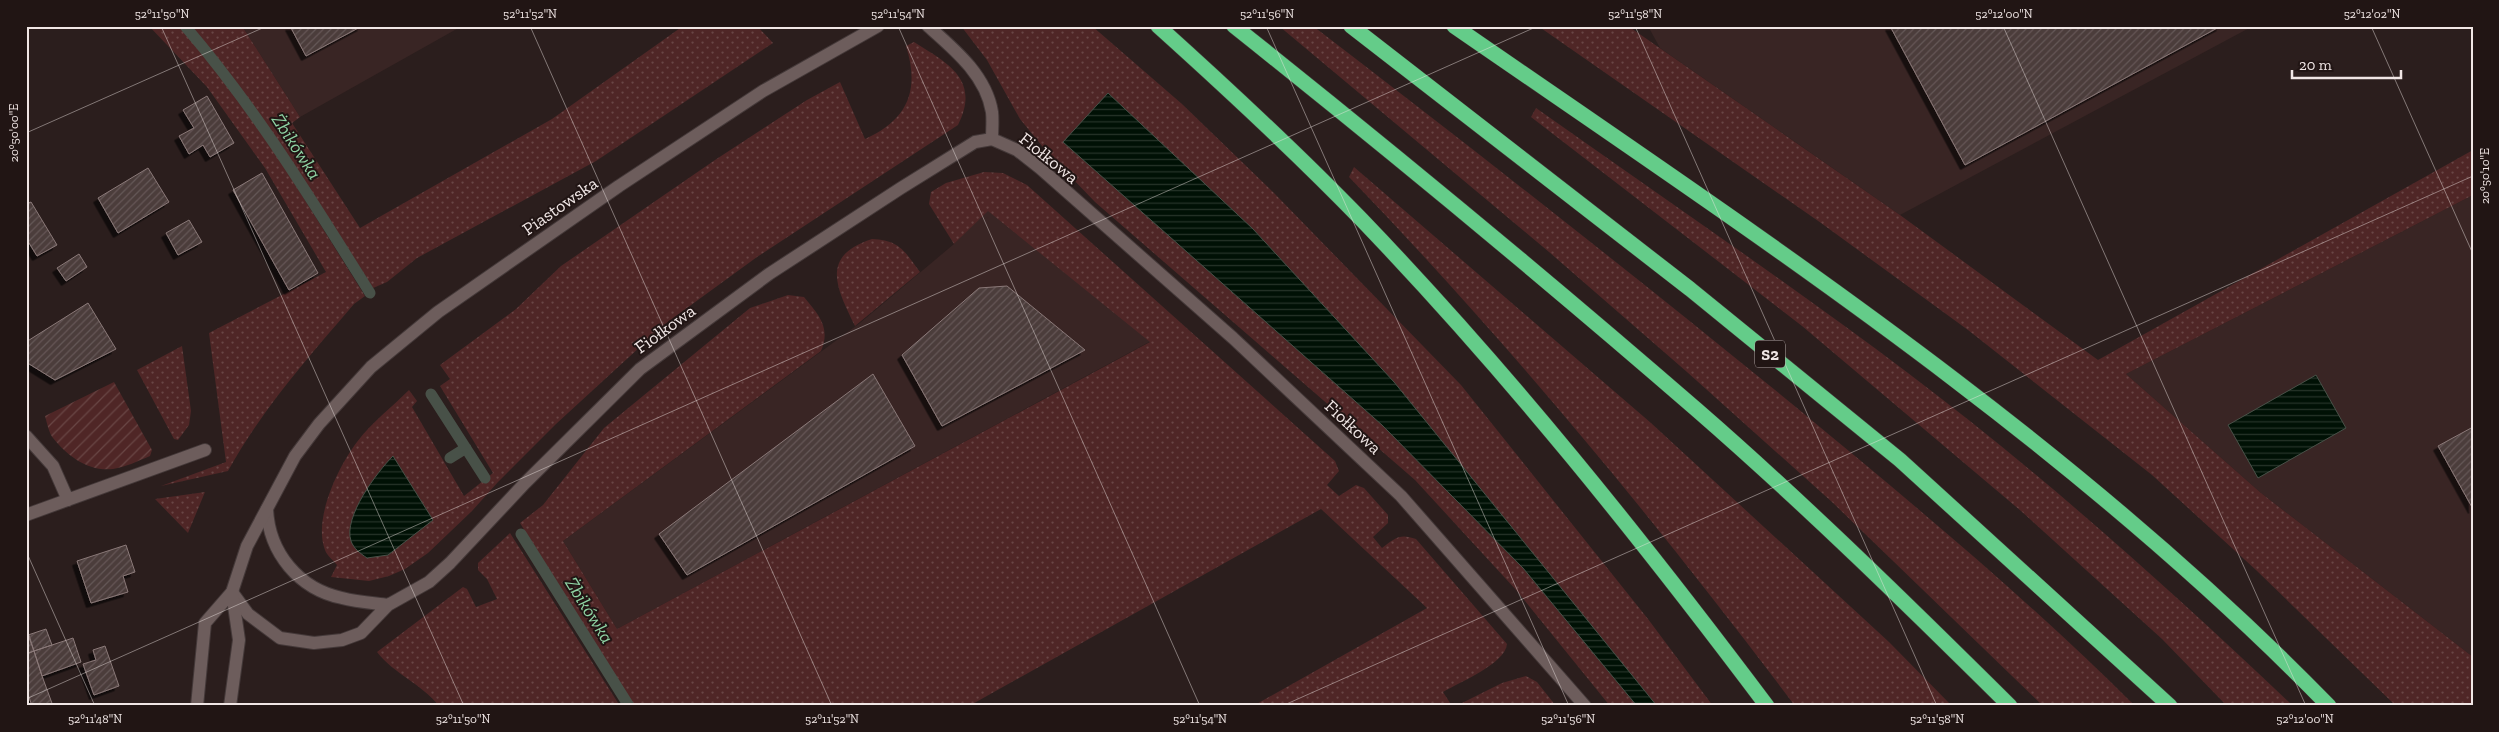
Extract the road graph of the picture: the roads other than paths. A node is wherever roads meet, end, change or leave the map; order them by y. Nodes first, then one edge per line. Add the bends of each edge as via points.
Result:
1 (878, 26) edge
2 (928, 26) edge
3 (1158, 26) edge
4 (1234, 26) edge
5 (1351, 26) edge
6 (1454, 26) edge
7 (992, 139) junction
8 (26, 436) edge
9 (205, 450) dead end
10 (68, 500) junction
11 (266, 509) junction
12 (26, 515) edge
13 (232, 592) junction
14 (388, 605) junction
15 (197, 706) edge
16 (230, 706) edge
17 (1585, 706) edge
18 (1766, 706) edge
19 (2010, 706) edge
20 (2170, 706) edge
21 (2329, 706) edge

1 - 11 street, Piastowska via 763,91 695,135 438,312 388,351 319,424 295,456
2 - 7 street via 973,70 992,111
3 - 18 highway via 1250,110 1361,219 1475,344 1664,569
4 - 19 highway via 1403,162 1698,411 1890,588
5 - 20 highway, S2 via 1690,289 1900,460
6 - 21 highway via 1804,269 1984,400 2156,544
7 - 14 street, Fiołkowa via 975,142 769,274 640,369 450,563 429,582
7 - 17 street, Fiołkowa via 1017,150 1040,168 1233,338 1401,496
8 - 10 street via 53,466
9 - 10 street
10 - 12 street
11 - 13 street, Piastowska via 247,546
11 - 14 street via 275,548 298,578 341,598
13 - 14 street, Fiołkowa via 258,623 280,638 302,642 328,642 353,637
13 - 15 street via 205,623
13 - 16 street via 239,640

